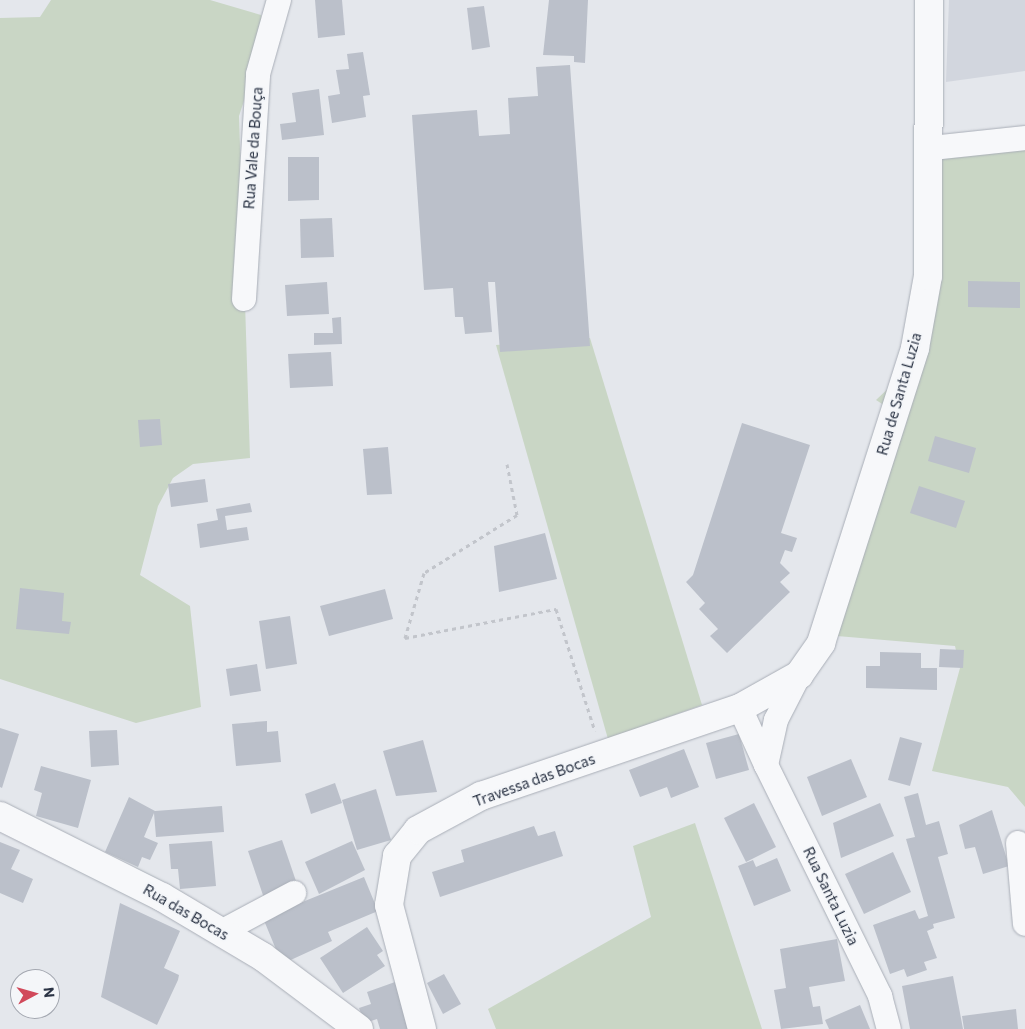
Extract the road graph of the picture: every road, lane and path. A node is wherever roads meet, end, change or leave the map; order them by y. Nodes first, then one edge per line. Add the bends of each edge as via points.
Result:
1 (279, 0) edge
2 (929, 0) edge
3 (1025, 138) edge
4 (932, 148) junction
5 (244, 299) dead end
6 (507, 464) dead end
7 (799, 675) junction
8 (740, 708) junction
9 (603, 756) junction
10 (766, 765) junction
11 (0, 816) edge
12 (1018, 844) dead end
13 (294, 893) dead end
14 (1025, 924) edge
15 (221, 932) junction
16 (359, 1029) edge
17 (422, 1029) edge
18 (889, 1029) edge

1 - 5 street, Rua Vale da Bouça via 258,74
2 - 4 street, Rua de Santa Luzia
3 - 4 street
4 - 7 street, Rua de Santa Luzia via 928,276 914,348 821,643
6 - 9 path via 517,515 424,573 405,638 556,609
7 - 8 street, Rua de Santa Luzia
7 - 10 street via 776,720
8 - 9 street, Travessa das Bocas
8 - 10 street, Rua Santa Luzia
9 - 17 street, Travessa das Bocas via 481,796 418,830 397,856 389,905
10 - 18 street, Rua Santa Luzia via 880,996
11 - 15 street, Rua das Bocas
12 - 14 street
13 - 15 street
15 - 16 street, Rua das Bocas via 263,957

